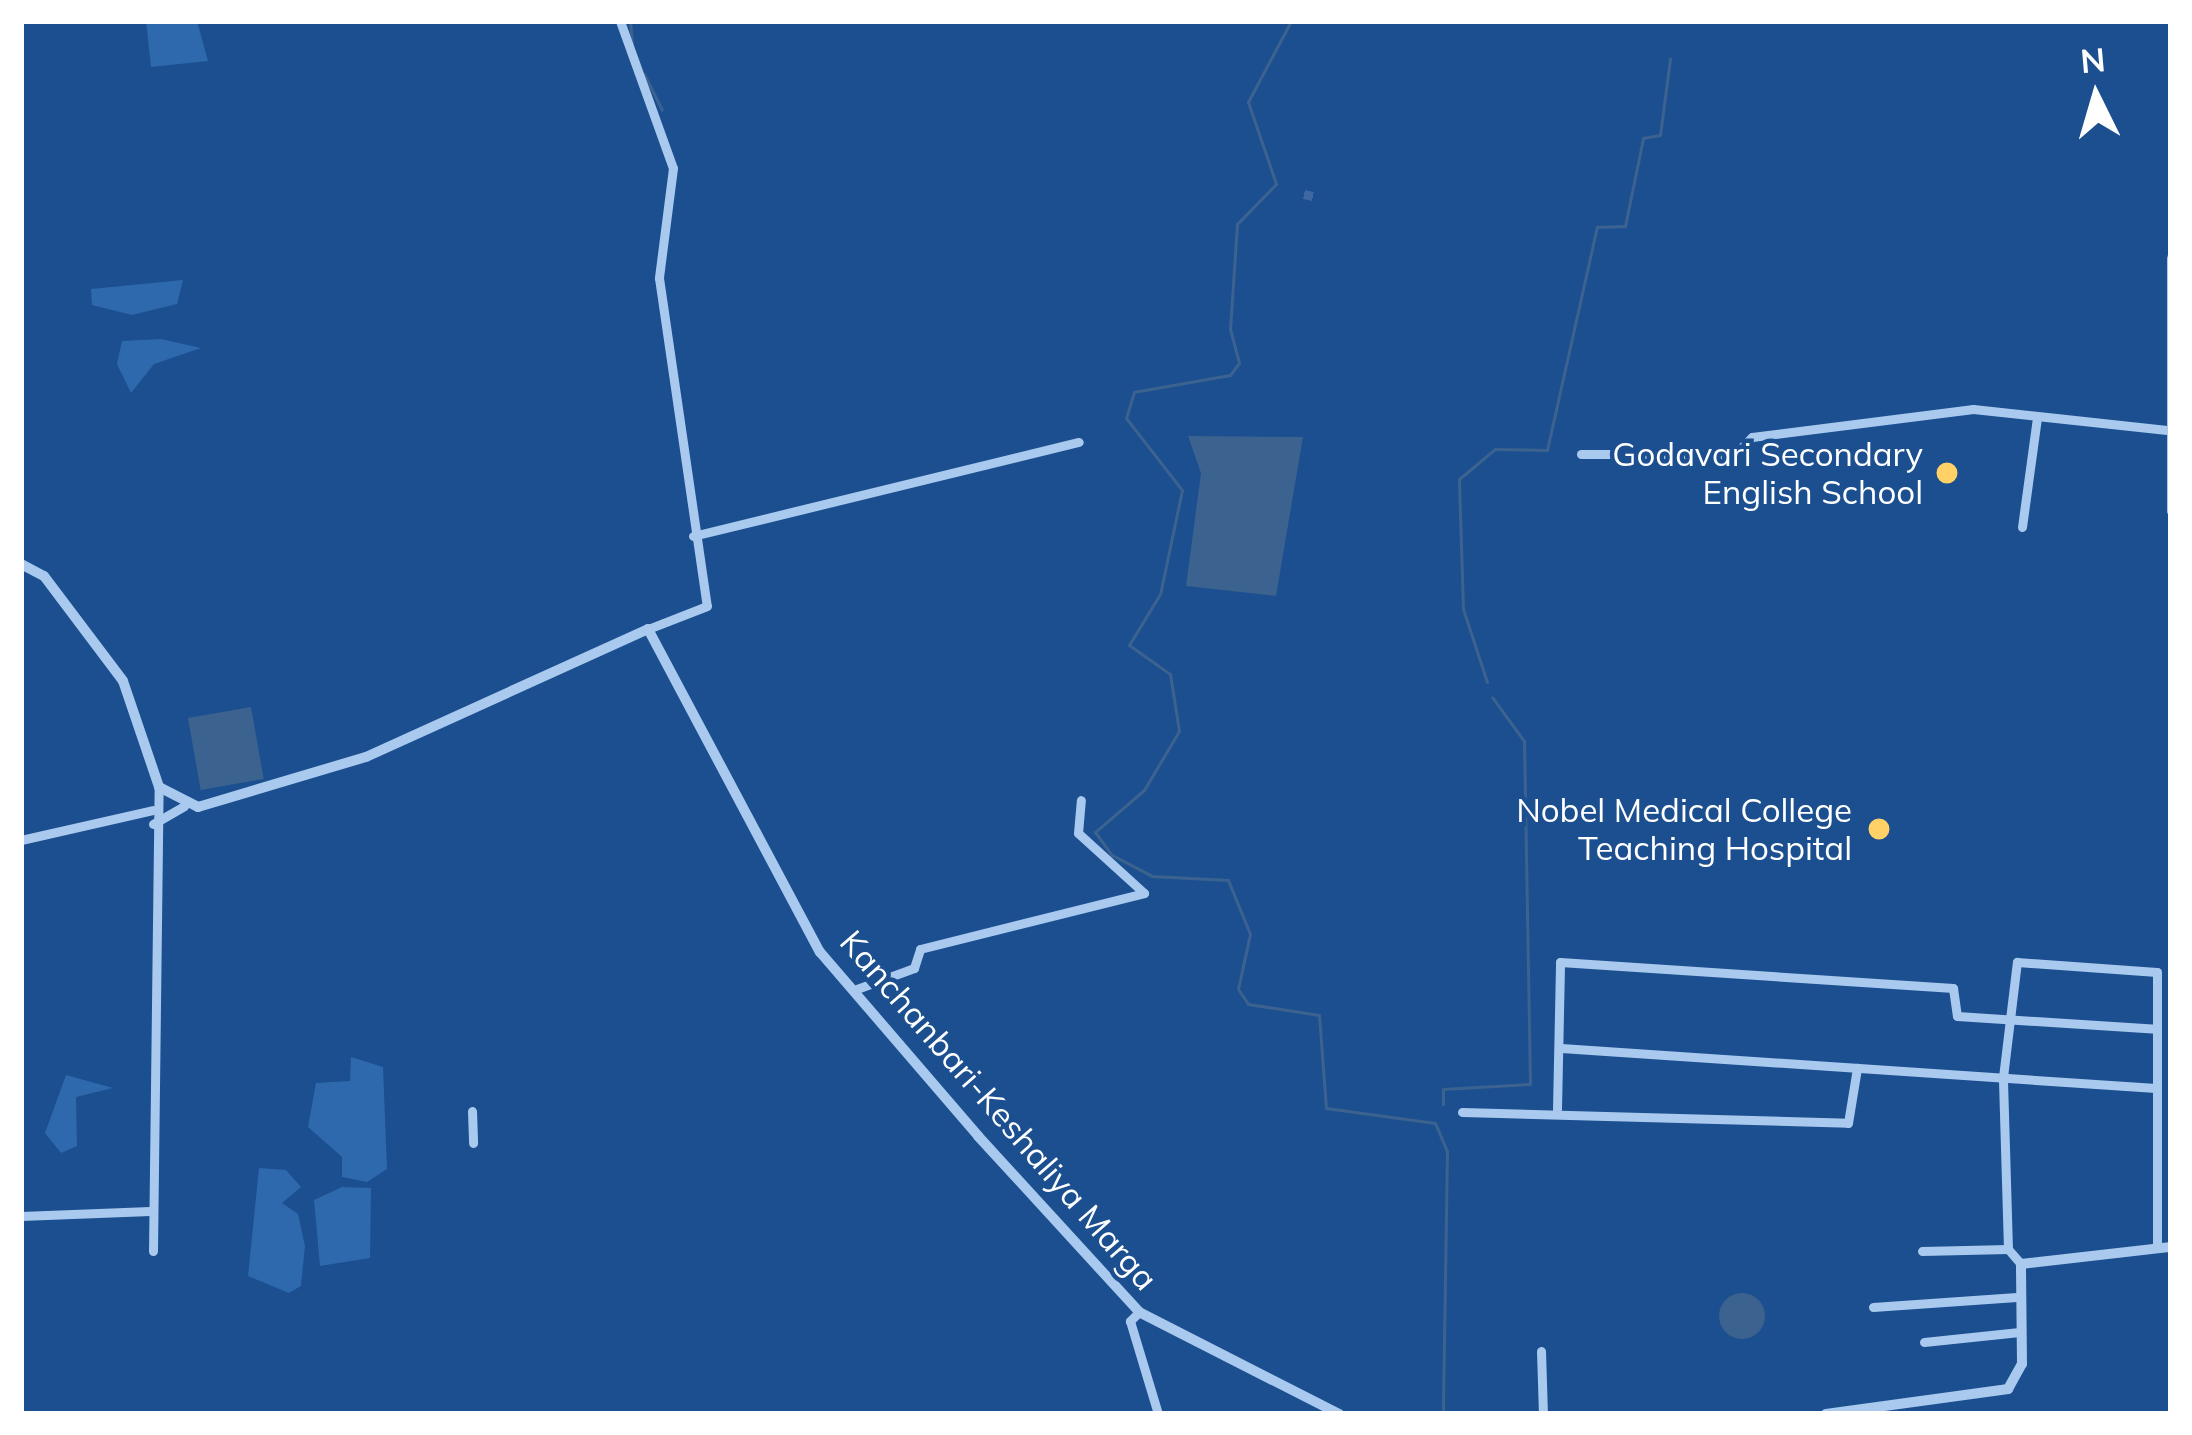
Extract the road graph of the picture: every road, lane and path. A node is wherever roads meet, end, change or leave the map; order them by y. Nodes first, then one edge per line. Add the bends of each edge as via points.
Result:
1 (620, 21) edge
2 (2171, 258) edge
3 (2037, 417) junction
4 (2167, 430) junction
5 (1079, 442) dead end
6 (1581, 454) dead end
7 (2171, 511) edge
8 (2021, 527) dead end
9 (693, 536) junction
10 (21, 564) edge
11 (648, 629) junction
12 (159, 787) junction
13 (1081, 800) dead end
14 (184, 806) junction
15 (153, 811) junction
16 (153, 824) junction
17 (21, 840) edge
18 (854, 990) junction
19 (2011, 1017) junction
20 (2156, 1029) junction
21 (1561, 1048) junction
22 (1857, 1068) junction
23 (2003, 1077) junction
24 (2156, 1088) junction
25 (1557, 1109) junction
26 (472, 1111) dead end
27 (1462, 1112) dead end
28 (472, 1143) dead end
29 (150, 1211) junction
30 (21, 1216) edge
31 (2164, 1247) edge
32 (2008, 1249) junction
33 (1922, 1251) dead end
34 (153, 1252) dead end
35 (2021, 1264) junction
36 (2017, 1297) junction
37 (1873, 1306) dead end
38 (1139, 1312) junction
39 (2019, 1332) junction
40 (1924, 1342) dead end
41 (1540, 1351) dead end
42 (1158, 1414) edge
43 (1339, 1414) edge
44 (1543, 1414) edge
45 (1826, 1414) edge

1 - 9 street via 674,168 659,278
2 - 4 street
3 - 4 street
3 - 6 street via 1972,410 1752,437 1735,454
3 - 8 street
4 - 7 street
5 - 9 street
9 - 11 street via 706,606
10 - 12 street via 44,576 124,681
11 - 14 street via 332,770 254,798
11 - 18 street, Kanchanbari-Keshaliya Marga via 795,908
12 - 14 street
12 - 15 street
13 - 18 street via 1078,833 1144,893 920,949 914,968
14 - 16 street
15 - 16 street
15 - 17 street
16 - 29 street
18 - 38 street, Kanchanbari-Keshaliya Marga
19 - 20 street
19 - 20 street via 2017,962 2156,972
19 - 21 street via 1957,1016 1953,988 1560,962
19 - 23 street
20 - 24 street
21 - 22 street
21 - 25 street
22 - 23 street
22 - 25 street via 1848,1123
23 - 24 street
23 - 32 street
24 - 31 street
25 - 27 street
26 - 28 street
29 - 30 street
29 - 34 street
31 - 35 street
32 - 33 street
32 - 35 street
35 - 36 street
36 - 37 street
36 - 39 street
38 - 42 street via 1130,1322
38 - 43 street, Kanchanbari-Keshaliya Marga
39 - 40 street
39 - 45 street via 2020,1374 1997,1394
41 - 44 street

